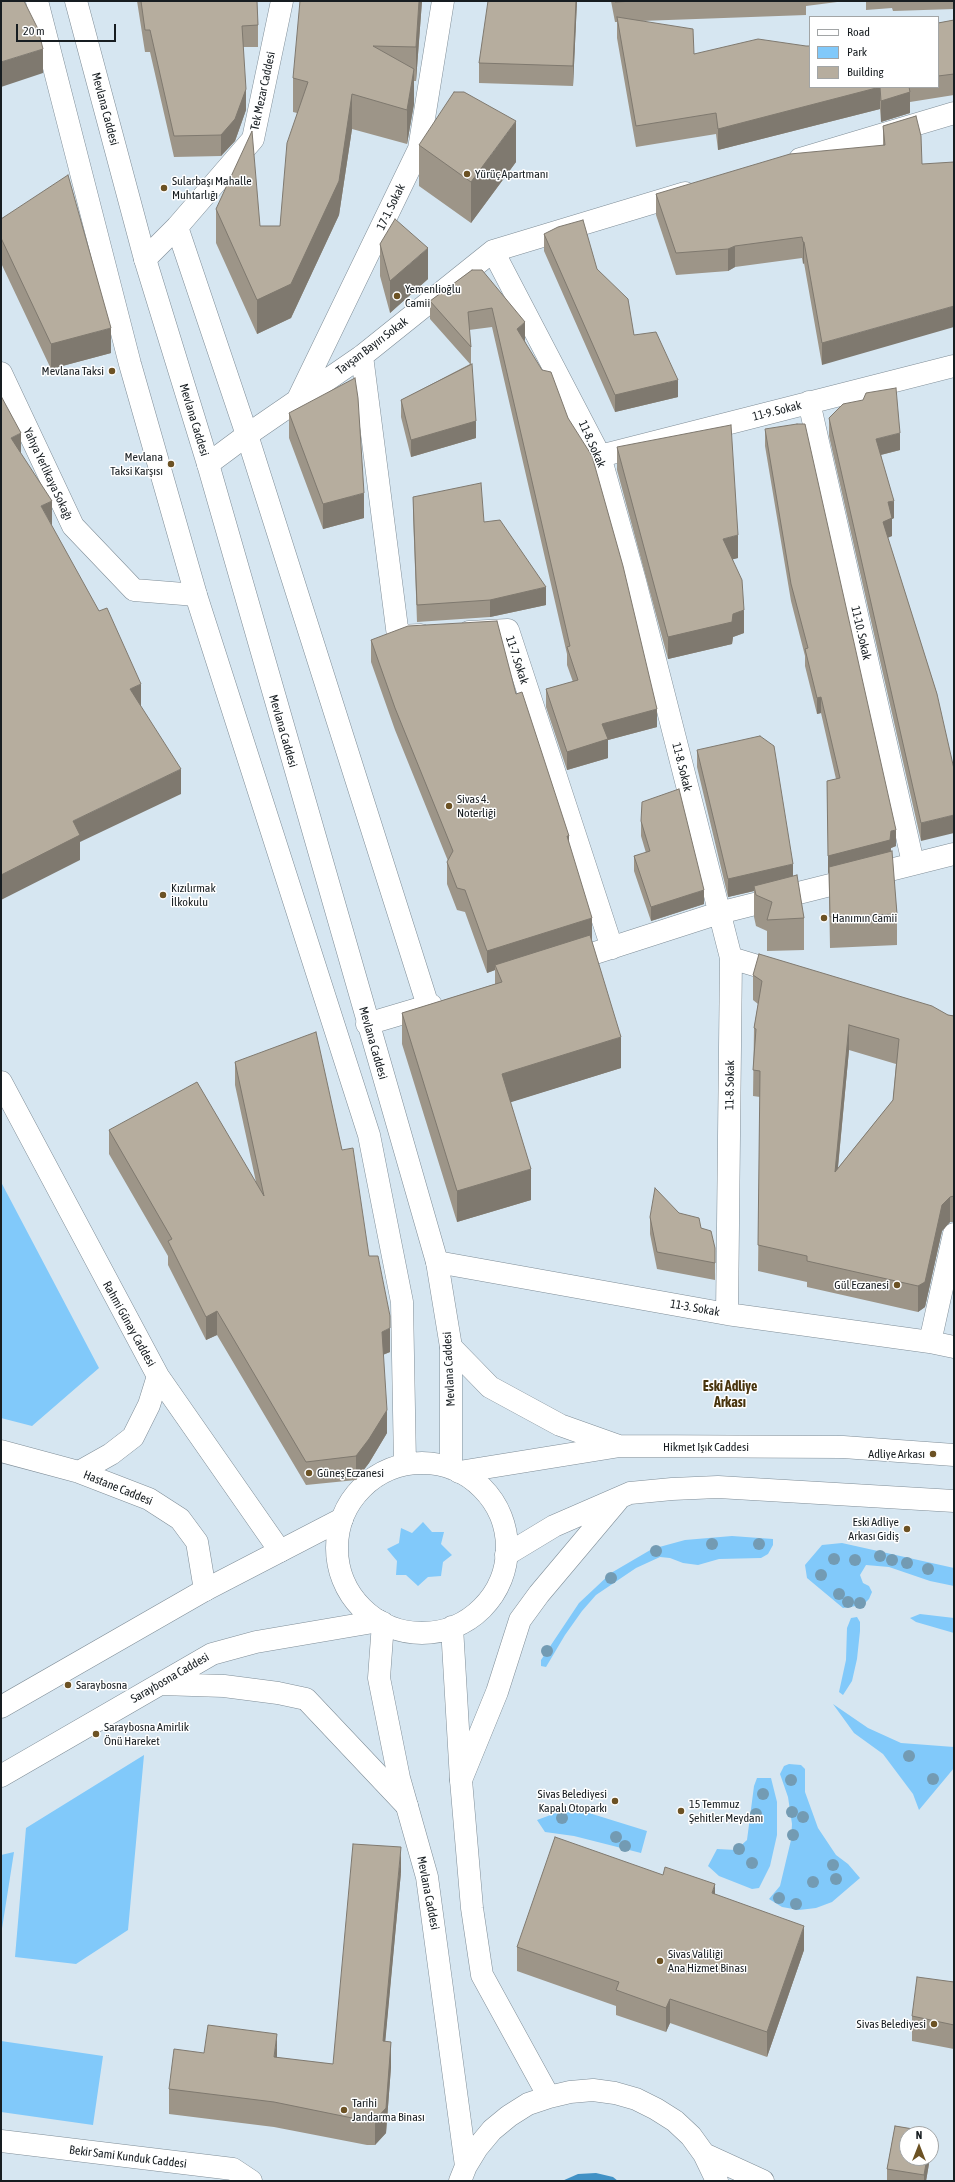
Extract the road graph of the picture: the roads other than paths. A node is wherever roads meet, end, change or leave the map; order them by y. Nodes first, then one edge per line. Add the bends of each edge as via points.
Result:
1 (37, 1) edge
2 (76, 1) edge
3 (282, 1) edge
4 (443, 1) edge
5 (954, 112) edge
6 (780, 165) edge
7 (705, 188) edge
8 (177, 227) junction
9 (493, 251) junction
10 (144, 260) junction
11 (362, 356) junction
12 (954, 366) edge
13 (1, 373) edge
14 (298, 400) junction
15 (809, 402) junction
16 (247, 434) junction
17 (600, 456) junction
18 (208, 464) junction
19 (196, 595) junction
20 (954, 854) edge
21 (913, 863) junction
22 (719, 913) junction
23 (612, 948) junction
24 (731, 958) junction
25 (550, 967) edge
26 (800, 979) edge
27 (451, 998) edge
28 (428, 1006) junction
29 (367, 1024) junction
30 (1, 1082) edge
31 (954, 1234) edge
32 (437, 1262) junction
33 (726, 1314) junction
34 (930, 1342) junction
35 (451, 1347) junction
36 (954, 1347) edge
37 (158, 1376) junction
38 (620, 1446) junction
39 (1, 1451) edge
40 (954, 1456) edge
41 (405, 1464) junction
42 (455, 1470) junction
43 (79, 1472) junction
44 (620, 1498) junction
45 (954, 1501) edge
46 (342, 1519) junction
47 (280, 1551) junction
48 (506, 1555) junction
49 (205, 1590) junction
50 (381, 1622) junction
51 (452, 1627) junction
52 (161, 1684) junction
53 (1, 1707) edge
54 (1, 1776) edge
55 (461, 1780) junction
56 (407, 1806) junction
57 (549, 2097) junction
58 (1, 2141) edge
59 (704, 2154) junction
60 (463, 2174) edge
61 (251, 2181) edge
62 (717, 2181) edge
63 (763, 2181) edge

1 - 19 street via 130,364
2 - 10 street, Mevlana Caddesi
3 - 8 street, Tek Mezar Caddesi via 253,139
4 - 14 street, 17-1. Sokak via 419,149
5 - 6 street
7 - 9 street, Tavşan Bayırı Sokak
8 - 10 street, Tek Mezar Caddesi
8 - 16 street
9 - 11 street, Tavşan Bayırı Sokak
9 - 17 street, 11-8. Sokak
10 - 18 street, Mevlana Caddesi
11 - 14 street, Tavşan Bayırı Sokak
11 - 23 street, 11-7. Sokak via 398,636 508,630
12 - 15 street, 11-9. Sokak
13 - 19 street, Yahya Yerlikaya Sokağı via 73,526 134,590
14 - 16 street, Tavşan Bayırı Sokak
15 - 17 street, 11-9. Sokak
15 - 21 street, 11-10. Sokak
16 - 18 street, Tavşan Bayırı Sokak
16 - 28 street
17 - 22 street, 11-8. Sokak via 635,581
18 - 29 street, Mevlana Caddesi
19 - 41 street via 369,1135 402,1302
20 - 21 street
21 - 22 street
22 - 23 street
22 - 24 street, 11-8. Sokak
23 - 25 street
24 - 26 street
24 - 33 street, 11-8. Sokak
27 - 28 street
28 - 29 street
29 - 32 street, Mevlana Caddesi
30 - 37 street, Rahmi Günay Caddesi
31 - 34 street
32 - 33 street, 11-3. Sokak
32 - 35 street, Mevlana Caddesi
33 - 34 street, 11-3. Sokak
34 - 36 street, 11-3. Sokak
35 - 38 street via 490,1387 560,1424
35 - 42 street, Mevlana Caddesi
37 - 43 street via 149,1405 133,1437 111,1454
37 - 47 street, Rahmi Günay Caddesi
38 - 40 street, Hikmet Işık Caddesi via 843,1447
38 - 42 street, Hikmet Işık Caddesi
39 - 43 street, Hastane Caddesi
41 - 42 street via 428,1463
41 - 46 street via 379,1474 363,1486 350,1502
42 - 48 street via 478,1484 494,1503 504,1527
43 - 49 street, Hastane Caddesi via 149,1499 180,1519 197,1542
44 - 45 street via 630,1493 718,1487
44 - 48 street via 554,1526
44 - 55 street via 520,1620 497,1692
46 - 47 street
46 - 50 street via 337,1549 342,1579 358,1604
47 - 49 street
48 - 51 street via 500,1582 490,1598 472,1616
49 - 53 street
50 - 51 street via 399,1630 414,1632 435,1632
50 - 52 street, Saraybosna Caddesi via 256,1642 212,1654
50 - 56 street, Mevlana Caddesi via 379,1678
51 - 55 street
52 - 54 street, Saraybosna Caddesi
52 - 56 street via 224,1686 306,1699
55 - 57 street via 472,1908 482,1975
56 - 60 street, Mevlana Caddesi via 427,1877
57 - 59 street via 593,2090 636,2099 675,2121 691,2136
57 - 60 street via 528,2104 509,2116 487,2136
58 - 61 street, Bekir Sami Kunduk Caddesi via 233,2169
59 - 62 street
59 - 63 street

